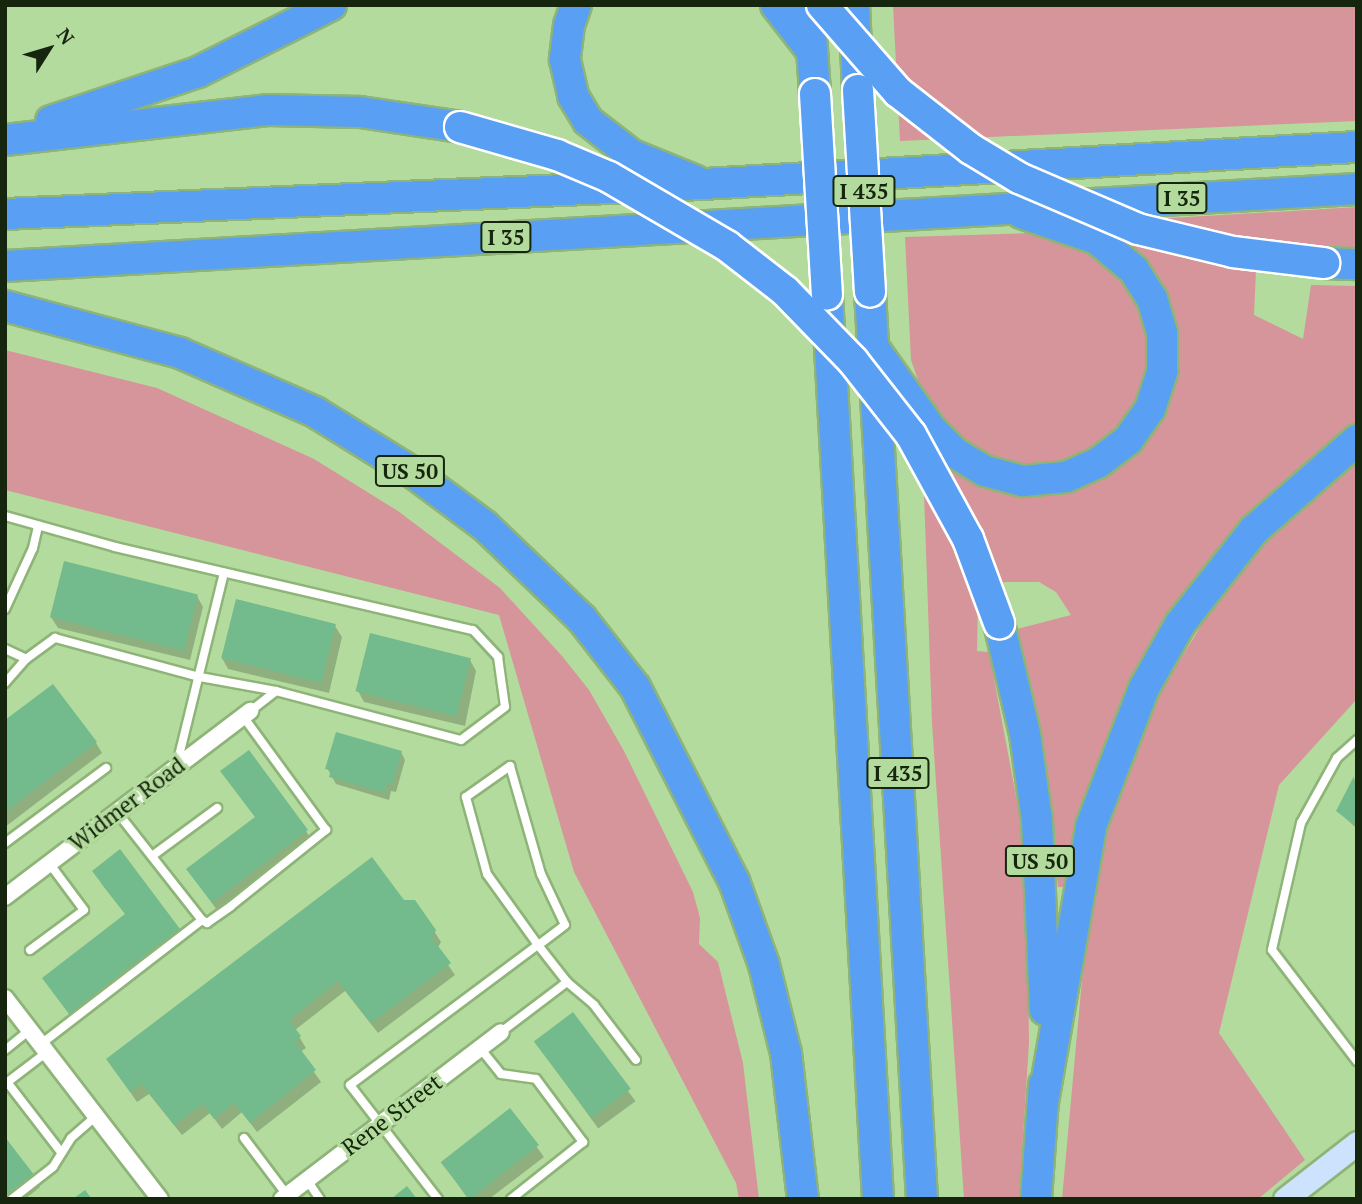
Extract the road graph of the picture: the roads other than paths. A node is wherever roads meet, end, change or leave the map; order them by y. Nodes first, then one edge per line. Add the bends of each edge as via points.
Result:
1 (331, 5) edge
2 (576, 5) edge
3 (776, 5) edge
4 (809, 5) edge
5 (822, 5) edge
6 (853, 5) edge
7 (812, 51) junction
8 (5, 138) edge
9 (1357, 147) edge
10 (703, 184) junction
11 (1357, 189) edge
12 (1008, 208) junction
13 (5, 214) edge
14 (1357, 264) edge
15 (5, 266) edge
16 (5, 306) edge
17 (873, 347) junction
18 (1357, 440) edge
19 (5, 516) edge
20 (38, 526) junction
21 (224, 573) junction
22 (5, 609) edge
23 (5, 649) edge
24 (26, 659) junction
25 (200, 677) junction
26 (5, 683) edge
27 (276, 691) junction
28 (246, 714) junction
29 (1357, 740) edge
30 (177, 767) junction
31 (106, 768) dead end
32 (217, 808) dead end
33 (117, 812) junction
34 (5, 843) edge
35 (152, 856) junction
36 (49, 863) junction
37 (5, 897) edge
38 (202, 920) junction
39 (538, 945) junction
40 (30, 950) dead end
41 (567, 982) junction
42 (5, 998) edge
43 (30, 1030) junction
44 (501, 1032) joint
45 (44, 1048) junction
46 (481, 1048) junction
47 (5, 1050) edge
48 (636, 1060) dead end
49 (1357, 1061) edge
50 (6, 1083) edge
51 (1043, 1102) junction
52 (96, 1115) junction
53 (381, 1124) junction
54 (244, 1138) dead end
55 (1357, 1143) edge
56 (61, 1152) junction
57 (306, 1180) junction
58 (285, 1197) edge
59 (12, 1199) edge
60 (160, 1199) edge
61 (320, 1199) edge
62 (438, 1199) edge
63 (511, 1199) edge
64 (803, 1199) edge
65 (878, 1199) edge
66 (922, 1199) edge
67 (1035, 1199) edge
68 (1285, 1199) edge

1 - 8 highway via 198,72
2 - 10 highway via 565,60 573,96 588,121 632,155
3 - 7 highway
4 - 7 highway, I 435
5 - 14 highway, bridge via 898,92 971,149 1019,178 1138,229 1233,252
6 - 17 highway, I 435, bridge
7 - 65 highway, I 435, bridge
8 - 51 highway, US 50, bridge via 267,110 360,112 460,127 545,151 610,177 727,246 785,291 853,361 911,435 968,539 999,623 1025,734 1037,820 1046,961
9 - 10 highway, I 35
10 - 13 highway, I 35
11 - 12 highway, I 35
12 - 15 highway, I 35
12 - 17 highway via 1097,239 1130,265 1152,299 1162,333 1162,371 1150,409 1128,440 1099,462 1066,477 1023,481 985,471 937,436
16 - 64 highway, US 50 via 180,353 315,412 415,474 485,526 582,619 635,687 739,893 764,965 786,1053
17 - 66 highway, I 435
18 - 51 highway via 1296,490 1238,549 1180,624 1143,688 1091,826
19 - 20 lane
20 - 21 lane
20 - 22 lane
21 - 25 lane
21 - 27 lane via 473,630 498,657 505,707 461,740
23 - 24 lane
24 - 25 lane via 55,638
24 - 26 lane
25 - 27 lane
25 - 30 lane
27 - 28 lane
28 - 30 street, Widmer Road
28 - 38 lane via 326,831 207,923
29 - 49 lane via 1337,758 1301,823 1272,950
30 - 33 street, Widmer Road
31 - 34 lane
32 - 35 lane
33 - 35 lane
33 - 36 street, Widmer Road
35 - 38 lane
36 - 37 street, Widmer Road
36 - 40 lane via 84,910
38 - 45 lane
39 - 39 lane via 565,925 541,874 510,766 466,797 487,874
39 - 41 lane
39 - 53 lane via 350,1085
41 - 44 lane
41 - 48 lane via 594,1005
42 - 43 street
43 - 45 street
43 - 47 lane
44 - 46 street, Rene Street
45 - 50 lane
45 - 52 street
46 - 53 street, Rene Street
46 - 63 lane via 501,1074 536,1079 583,1142
50 - 56 lane
51 - 67 highway, US 50
52 - 56 lane
52 - 60 street
53 - 57 street, Rene Street
53 - 62 lane
54 - 58 lane
55 - 68 main road
56 - 59 lane via 53,1167
57 - 58 street, Rene Street
57 - 61 lane

